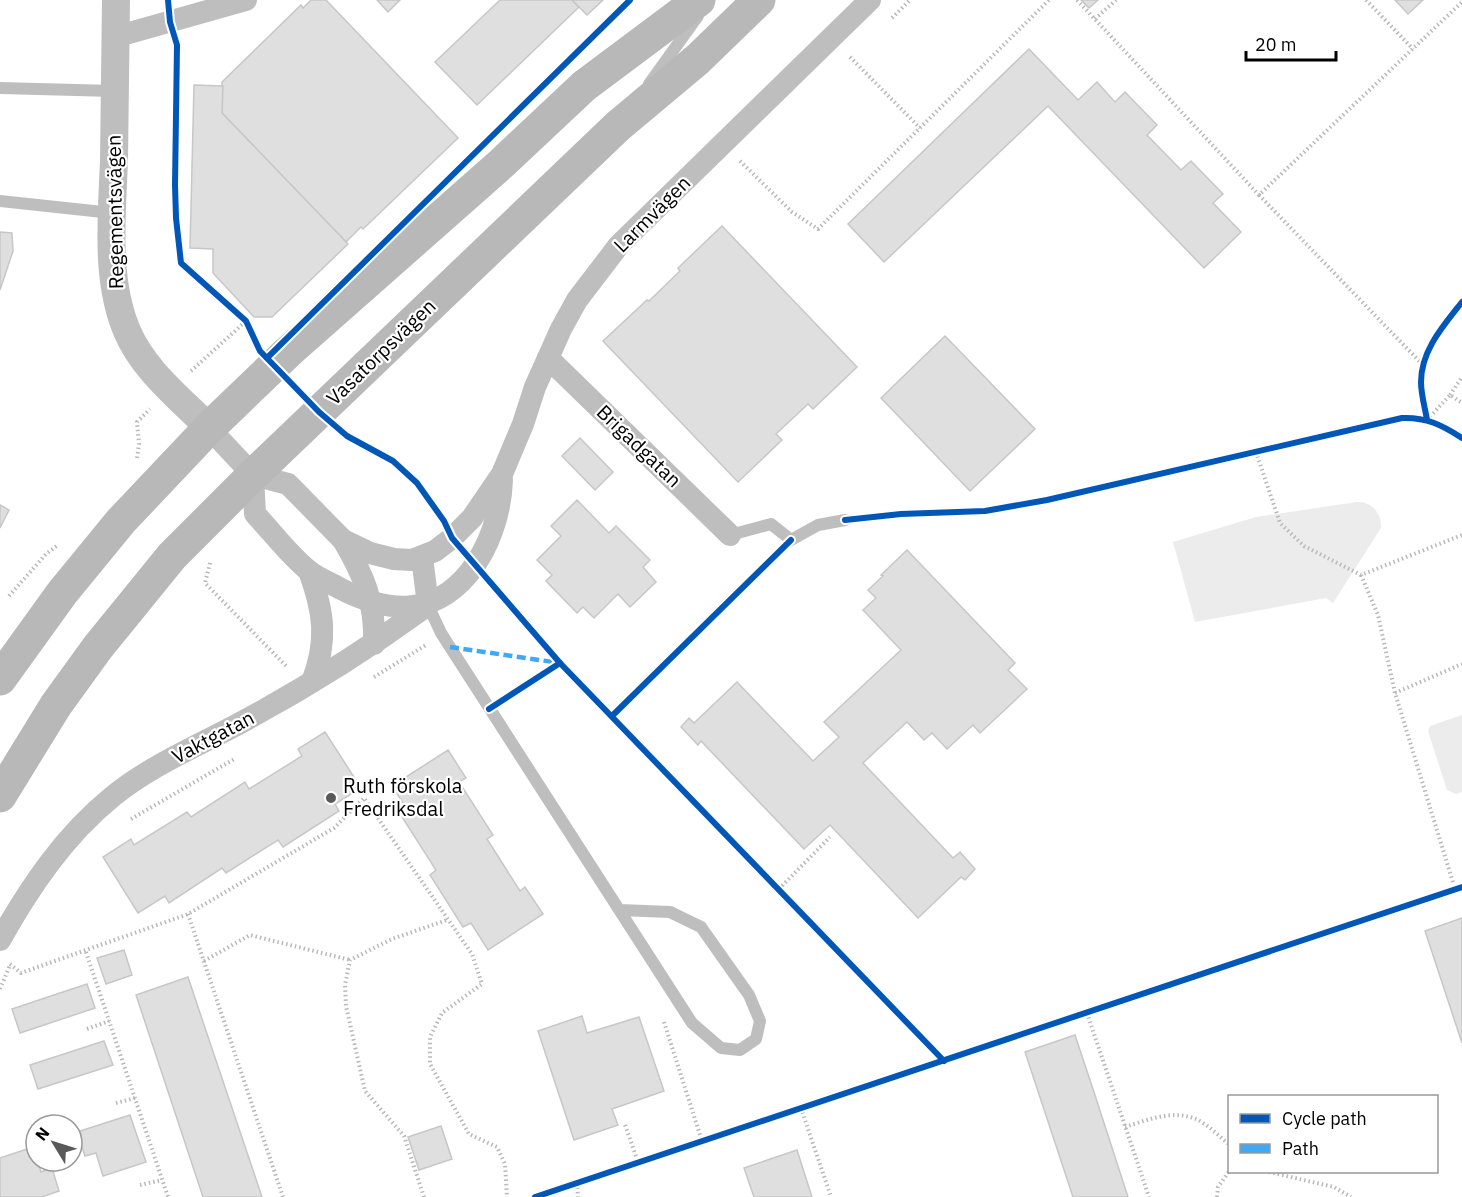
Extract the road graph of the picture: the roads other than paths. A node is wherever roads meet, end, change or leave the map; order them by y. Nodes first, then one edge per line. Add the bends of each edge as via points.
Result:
1 (116, 0) edge
2 (246, 0) edge
3 (699, 0) edge
4 (710, 0) edge
5 (759, 0) edge
6 (870, 0) edge
7 (115, 37) junction
8 (0, 88) edge
9 (114, 92) junction
10 (618, 126) junction
11 (0, 201) edge
12 (112, 213) junction
13 (548, 358) junction
14 (209, 428) junction
15 (502, 474) junction
16 (253, 475) junction
17 (845, 520) dead end
18 (730, 535) joint
19 (343, 540) junction
20 (422, 557) junction
21 (309, 571) junction
22 (372, 602) junction
23 (428, 605) junction
24 (374, 644) junction
25 (0, 679) edge
26 (309, 683) junction
27 (0, 796) edge
28 (620, 910) junction
29 (3, 950) edge

1 - 7 street, Regementsvägen
2 - 7 street
3 - 14 main road via 584,86
4 - 10 lane
5 - 10 main road, Vasatorpsvägen via 698,59
6 - 13 street, Larmvägen via 619,245 577,300
7 - 9 street, Regementsvägen
8 - 9 lane
9 - 12 street, Regementsvägen
10 - 16 main road, Vasatorpsvägen
11 - 12 lane
12 - 14 street, Regementsvägen via 117,303 127,332 154,374
13 - 15 street, Larmvägen
13 - 18 street, Brigadgatan
14 - 16 street
14 - 25 main road via 62,592
15 - 20 street, Larmvägen via 472,518 452,538
15 - 23 street, Larmvägen via 502,501 487,544 459,586
16 - 19 street, Larmvägen via 288,484
16 - 21 street, Larmvägen via 255,514
16 - 27 main road, Vasatorpsvägen via 160,568 98,646
17 - 18 lane via 818,525 791,540 771,524
19 - 20 street, Larmvägen via 394,559
19 - 22 street
20 - 23 street
21 - 22 street, Larmvägen
21 - 26 street via 323,624 318,665
22 - 23 street, Larmvägen
22 - 24 street
23 - 24 street, Vaktgatan
23 - 28 lane via 441,633
24 - 26 street, Vaktgatan
26 - 29 street, Vaktgatan via 152,768 112,797 45,867
28 - 28 lane via 692,1023 721,1048 740,1050 756,1039 760,1021 749,995 701,927 670,912

